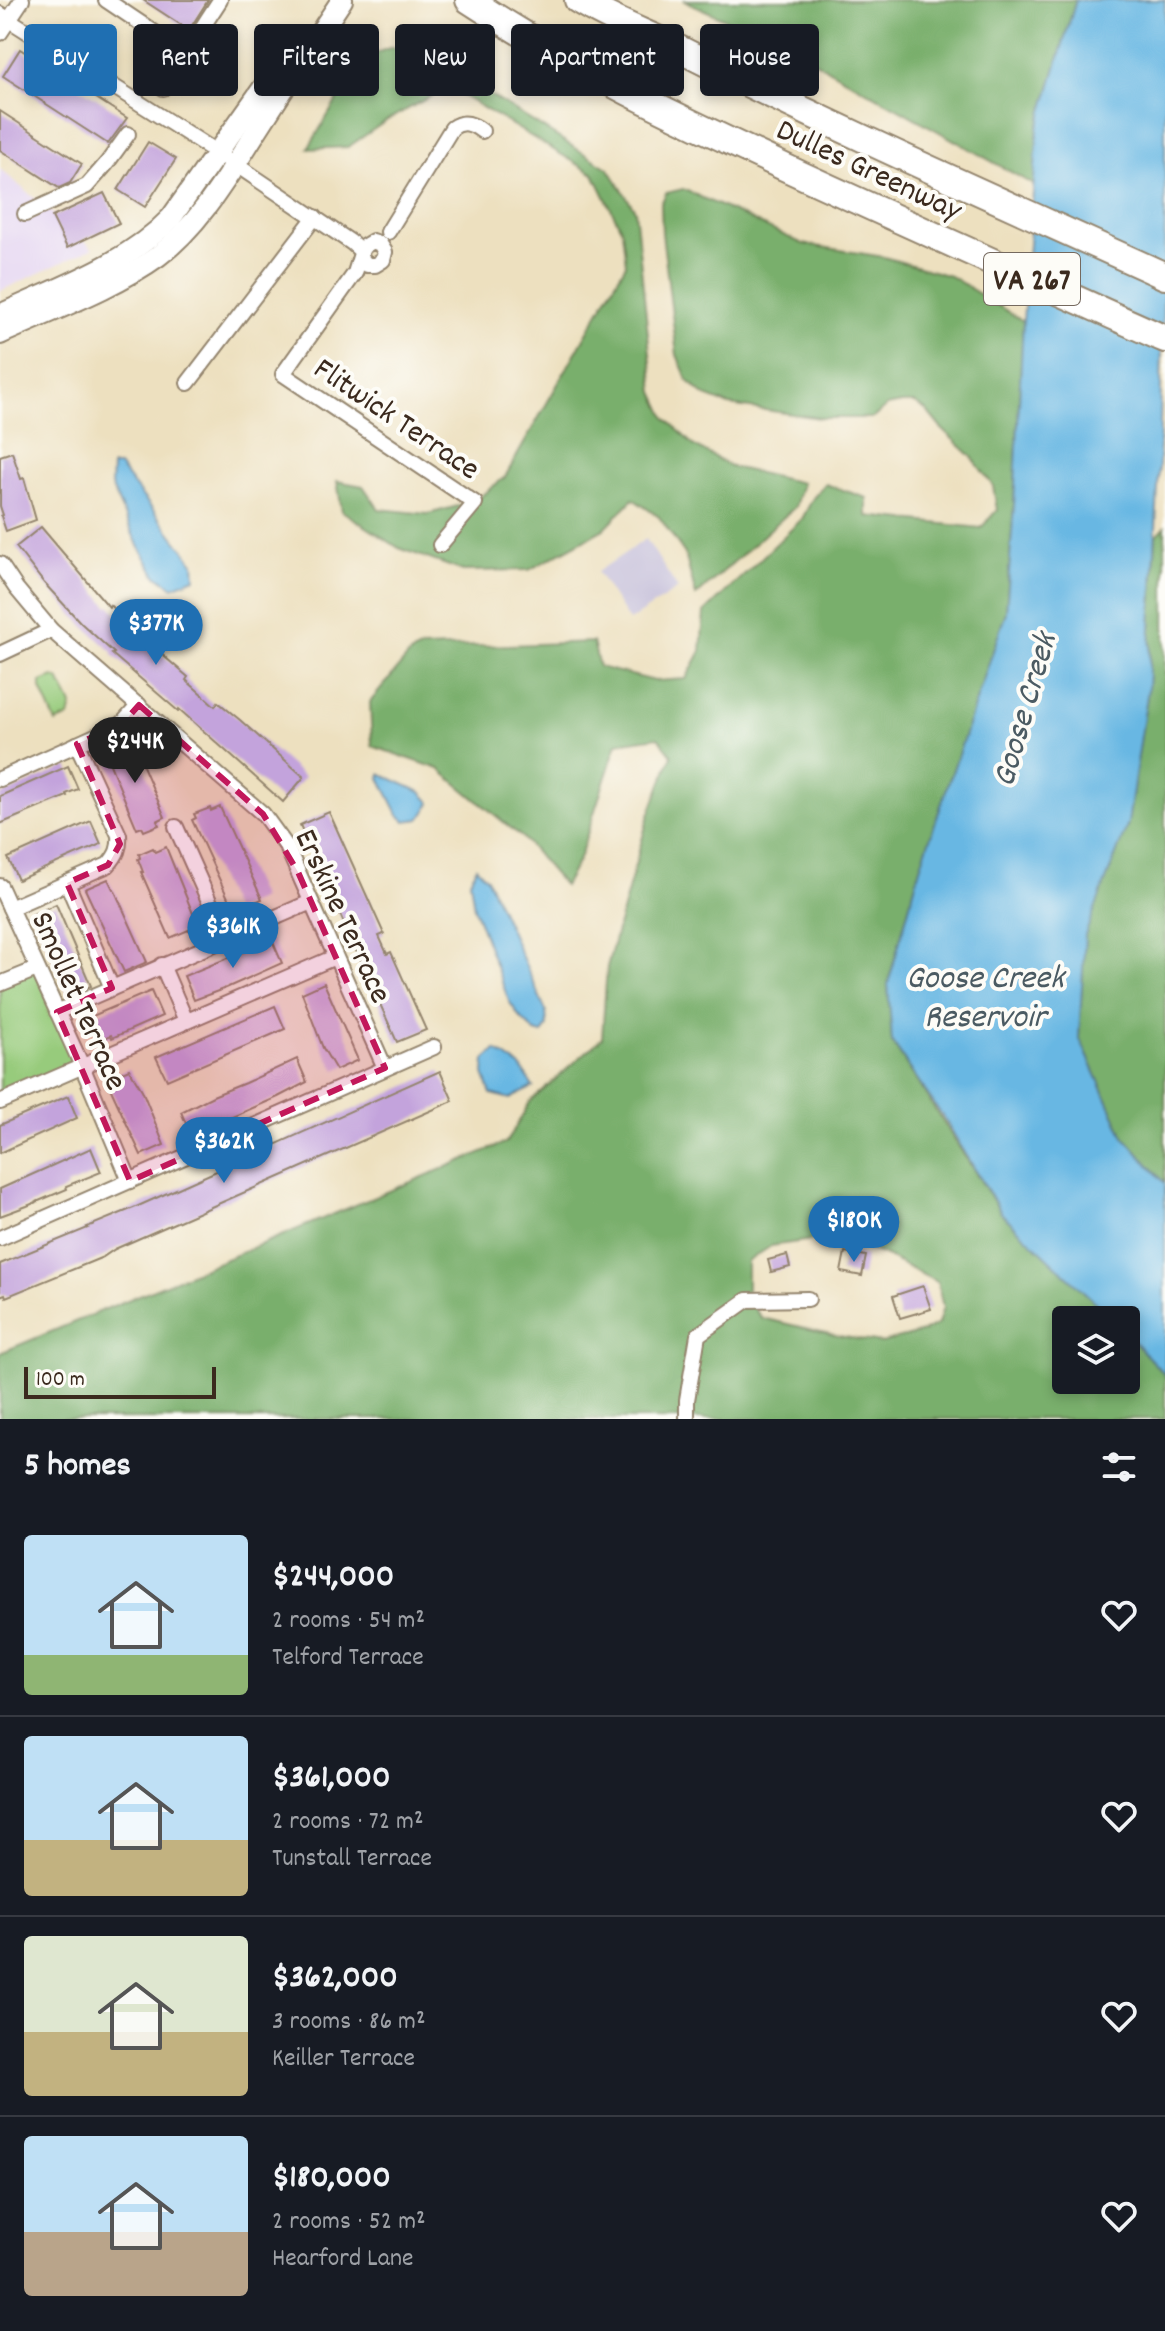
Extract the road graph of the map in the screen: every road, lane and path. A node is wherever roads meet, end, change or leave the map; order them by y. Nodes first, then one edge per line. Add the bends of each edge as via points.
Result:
1 (22, 0) edge
2 (106, 0) edge
3 (220, 0) edge
4 (340, 0) edge
5 (469, 0) edge
6 (578, 0) edge
7 (603, 0) edge
8 (3, 23) edge
9 (142, 24) edge
10 (204, 24) edge
11 (621, 24) edge
12 (640, 24) edge
13 (684, 52) edge
14 (482, 131) dead end
15 (128, 134) dead end
16 (217, 153) junction
17 (235, 164) junction
18 (25, 214) dead end
19 (315, 217) junction
20 (365, 253) junction
21 (1165, 276) edge
22 (0, 315) edge
23 (0, 334) edge
24 (1165, 339) edge
25 (188, 383) dead end
26 (440, 545) dead end
27 (0, 564) edge
28 (51, 630) junction
29 (0, 654) edge
30 (139, 705) junction
31 (77, 744) junction
32 (0, 779) edge
33 (176, 827) dead end
34 (67, 883) junction
35 (0, 886) edge
36 (311, 902) junction
37 (10, 908) junction
38 (226, 939) junction
39 (335, 957) junction
40 (162, 965) junction
41 (37, 969) junction
42 (0, 984) edge
43 (112, 988) junction
44 (57, 1012) junction
45 (186, 1021) junction
46 (434, 1047) dead end
47 (82, 1066) junction
48 (385, 1068) junction
49 (0, 1102) edge
50 (130, 1181) junction
51 (0, 1238) edge
52 (808, 1299) dead end
53 (687, 1419) edge

1 - 8 street
2 - 9 street
3 - 10 street
4 - 16 main road via 266,84
4 - 17 main road
5 - 24 highway, Dulles Greenway / VA 267 via 639,98
6 - 11 highway, Dulles Greenway / VA 267
7 - 12 highway
8 - 16 street
13 - 21 highway, Dulles Greenway / VA 267
14 - 20 street via 463,123 452,128 388,232
15 - 18 street via 87,186
16 - 17 street
16 - 22 main road via 171,218 136,250
17 - 19 street
17 - 23 main road via 187,229 157,257
19 - 20 street
19 - 25 street
20 - 26 street, Flitwick Terrace via 283,374 475,503
27 - 28 street, Erskine Terrace
28 - 29 street
28 - 30 street, Erskine Terrace
30 - 31 street via 122,724
30 - 36 street, Erskine Terrace via 263,814 287,847
31 - 32 street
31 - 34 street via 120,844 108,865
33 - 38 street
34 - 37 street
34 - 43 street
35 - 37 street, Smollet Terrace
36 - 38 street
36 - 39 street, Erskine Terrace
37 - 41 street, Smollet Terrace
38 - 40 street
39 - 45 street
39 - 48 street, Erskine Terrace
40 - 43 street
40 - 45 street
41 - 42 street
41 - 44 street, Smollet Terrace
43 - 44 street
44 - 47 street, Smollet Terrace
45 - 47 street
46 - 48 street
47 - 49 street
47 - 50 street, Smollet Terrace
48 - 50 street
50 - 51 street
52 - 53 street via 747,1300 698,1335

